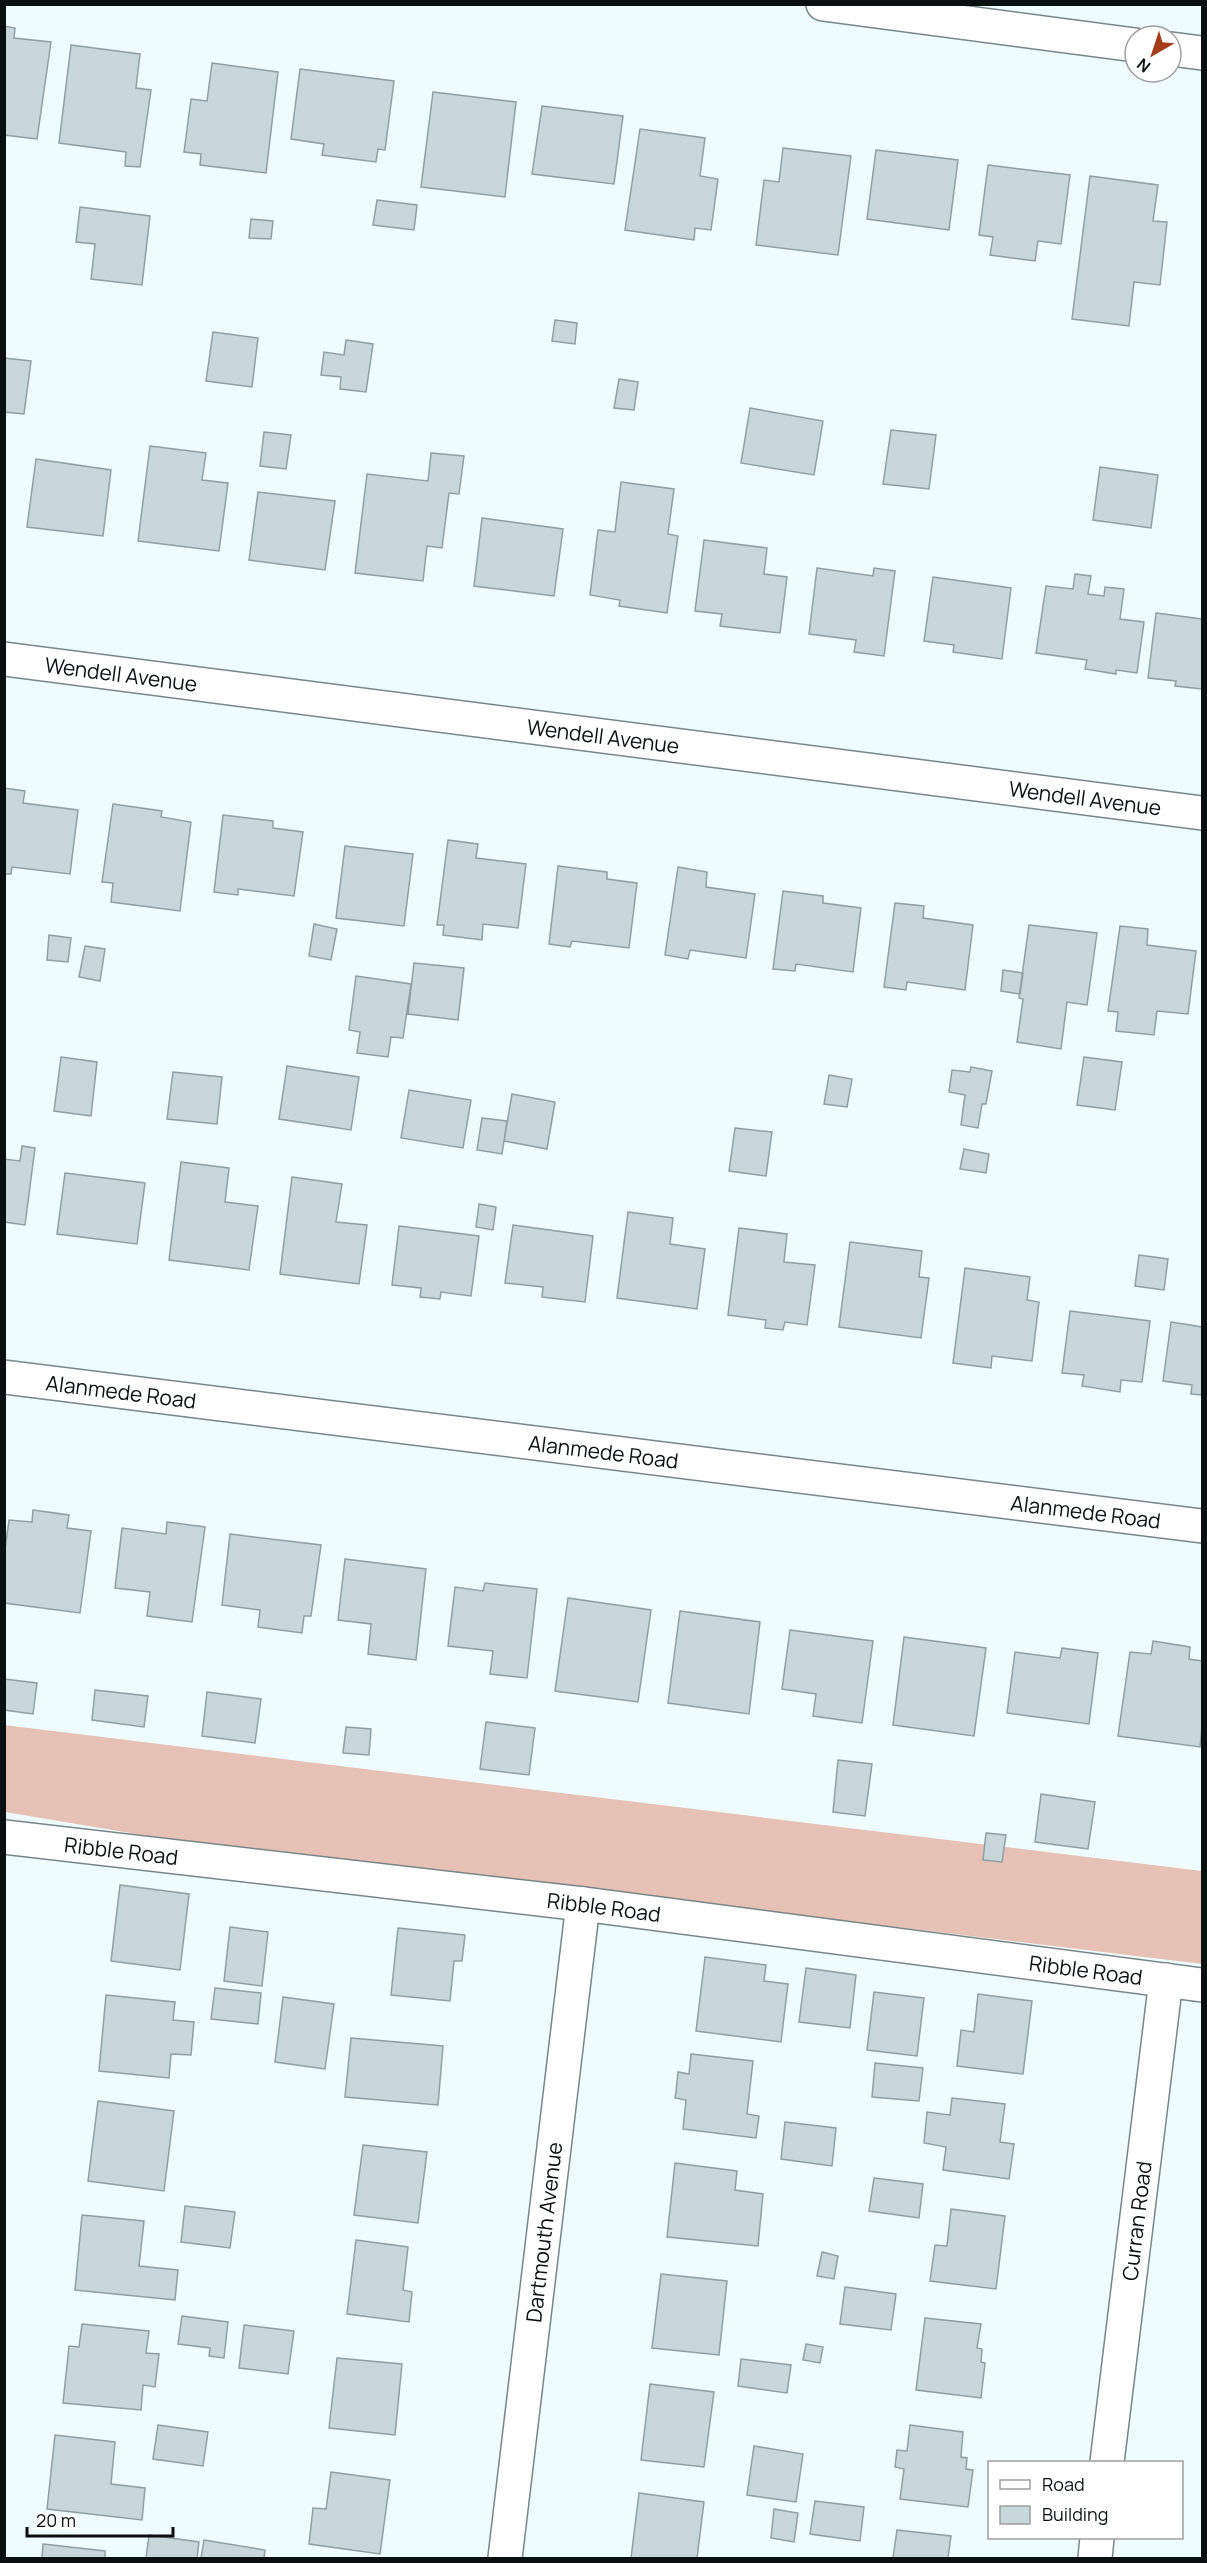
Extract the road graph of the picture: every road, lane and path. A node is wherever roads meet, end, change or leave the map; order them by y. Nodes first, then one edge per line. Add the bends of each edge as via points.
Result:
1 (823, 4) edge
2 (1123, 43) edge
3 (1183, 50) edge
4 (1203, 53) edge
5 (4, 659) edge
6 (1203, 813) edge
7 (4, 1377) edge
8 (1203, 1527) edge
9 (4, 1837) edge
10 (583, 1905) junction
11 (1167, 1980) junction
12 (1203, 1985) edge
13 (1107, 2461) edge
14 (1097, 2539) edge
15 (505, 2559) edge
16 (1095, 2559) edge

1 - 2 street
3 - 4 street
5 - 6 street, Wendell Avenue
7 - 8 street, Alanmede Road
9 - 10 street, Ribble Road
10 - 11 street, Ribble Road
10 - 15 street, Dartmouth Avenue
11 - 12 street, Ribble Road
11 - 13 street, Curran Road
14 - 16 street

